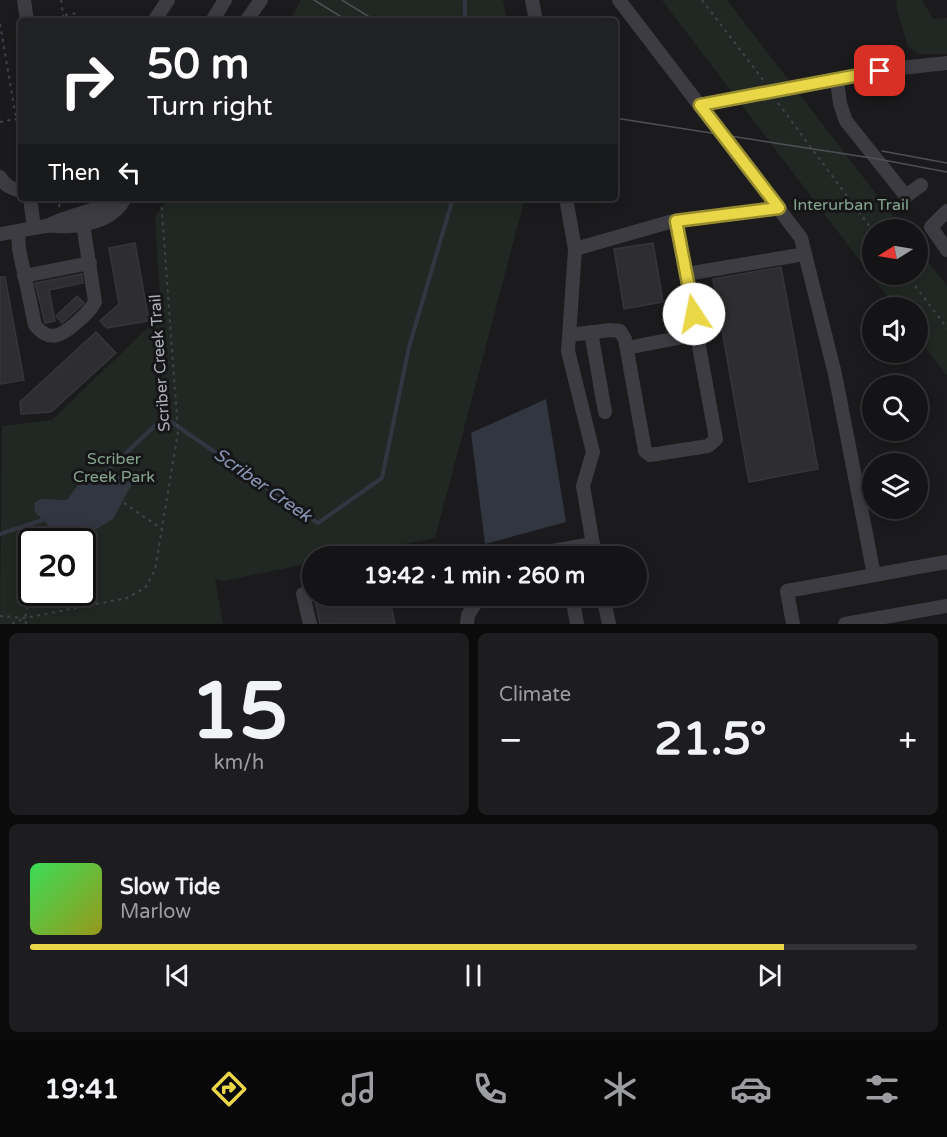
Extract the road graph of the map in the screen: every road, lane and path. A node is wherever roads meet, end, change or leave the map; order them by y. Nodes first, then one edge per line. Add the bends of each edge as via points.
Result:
1 (24, 0) edge
2 (68, 0) edge
3 (168, 0) edge
4 (225, 0) edge
5 (261, 0) edge
6 (532, 0) edge
7 (619, 0) edge
8 (702, 0) edge
9 (61, 1) edge
10 (77, 13) dead end
11 (63, 15) junction
12 (27, 18) edge
13 (64, 18) edge
14 (156, 18) edge
15 (214, 18) edge
16 (248, 18) edge
17 (535, 18) edge
18 (0, 24) edge
19 (947, 63) edge
20 (837, 80) junction
21 (771, 91) junction
22 (700, 105) junction
23 (16, 119) junction
24 (0, 122) edge
25 (18, 130) edge
26 (0, 177) edge
27 (921, 185) dead end
28 (18, 190) edge
29 (31, 201) edge
30 (117, 201) edge
31 (123, 201) edge
32 (161, 201) edge
33 (567, 201) edge
34 (779, 208) junction
35 (947, 212) edge
36 (864, 219) edge
37 (676, 221) junction
38 (83, 224) junction
39 (41, 227) junction
40 (18, 231) junction
41 (0, 234) edge
42 (575, 249) junction
43 (947, 250) edge
44 (805, 254) junction
45 (90, 263) junction
46 (686, 274) junction
47 (24, 276) junction
48 (914, 285) edge
49 (947, 328) edge
50 (591, 332) junction
51 (698, 334) junction
52 (570, 335) junction
53 (627, 348) junction
54 (605, 412) dead end
55 (124, 503) dead end
56 (162, 529) junction
57 (593, 546) edge
58 (947, 563) edge
59 (874, 575) junction
60 (28, 606) edge
61 (306, 606) edge
62 (474, 606) edge
63 (574, 606) edge
64 (605, 606) edge
65 (947, 606) edge
66 (0, 616) edge
67 (25, 618) junction
68 (12, 624) edge
69 (26, 624) edge
70 (310, 624) edge
71 (467, 624) edge
72 (577, 624) edge
73 (609, 624) edge
74 (793, 624) edge
75 (845, 624) edge

1 - 12 street
2 - 9 path
3 - 14 street
4 - 15 street
5 - 16 street
6 - 17 street
7 - 22 street
8 - 21 path
9 - 11 path
10 - 11 path
11 - 13 path
18 - 23 path
19 - 20 street
20 - 21 street
20 - 27 street via 846,121 906,196
21 - 22 street
21 - 36 path
22 - 34 street
23 - 24 path
23 - 25 path
26 - 28 street via 4,184
29 - 39 street
30 - 39 street
31 - 38 street via 112,214
32 - 56 path, Scriber Creek Trail via 178,432
33 - 42 street
34 - 37 street
34 - 44 street via 801,238
35 - 43 street via 931,227
37 - 42 street
37 - 46 street
38 - 39 street
38 - 45 street
39 - 40 street
40 - 41 street
40 - 47 street
42 - 52 street
44 - 46 street
44 - 59 street via 835,374
45 - 47 street
45 - 47 street via 95,302 91,310 62,335 53,337 41,333 35,325
46 - 51 street
48 - 49 path
50 - 52 street
50 - 53 street via 620,331
50 - 54 street
51 - 53 street
51 - 53 street via 716,439 708,446 650,455 645,451
52 - 57 street via 568,351 593,452 584,486
55 - 56 path
56 - 67 path, Scriber Creek Trail via 155,570 138,593
58 - 59 street
59 - 74 street via 787,591
60 - 67 path
61 - 70 street
62 - 71 street
63 - 72 street
64 - 73 street
65 - 75 street
66 - 67 path, Scriber Creek Trail
67 - 68 path
67 - 69 path

